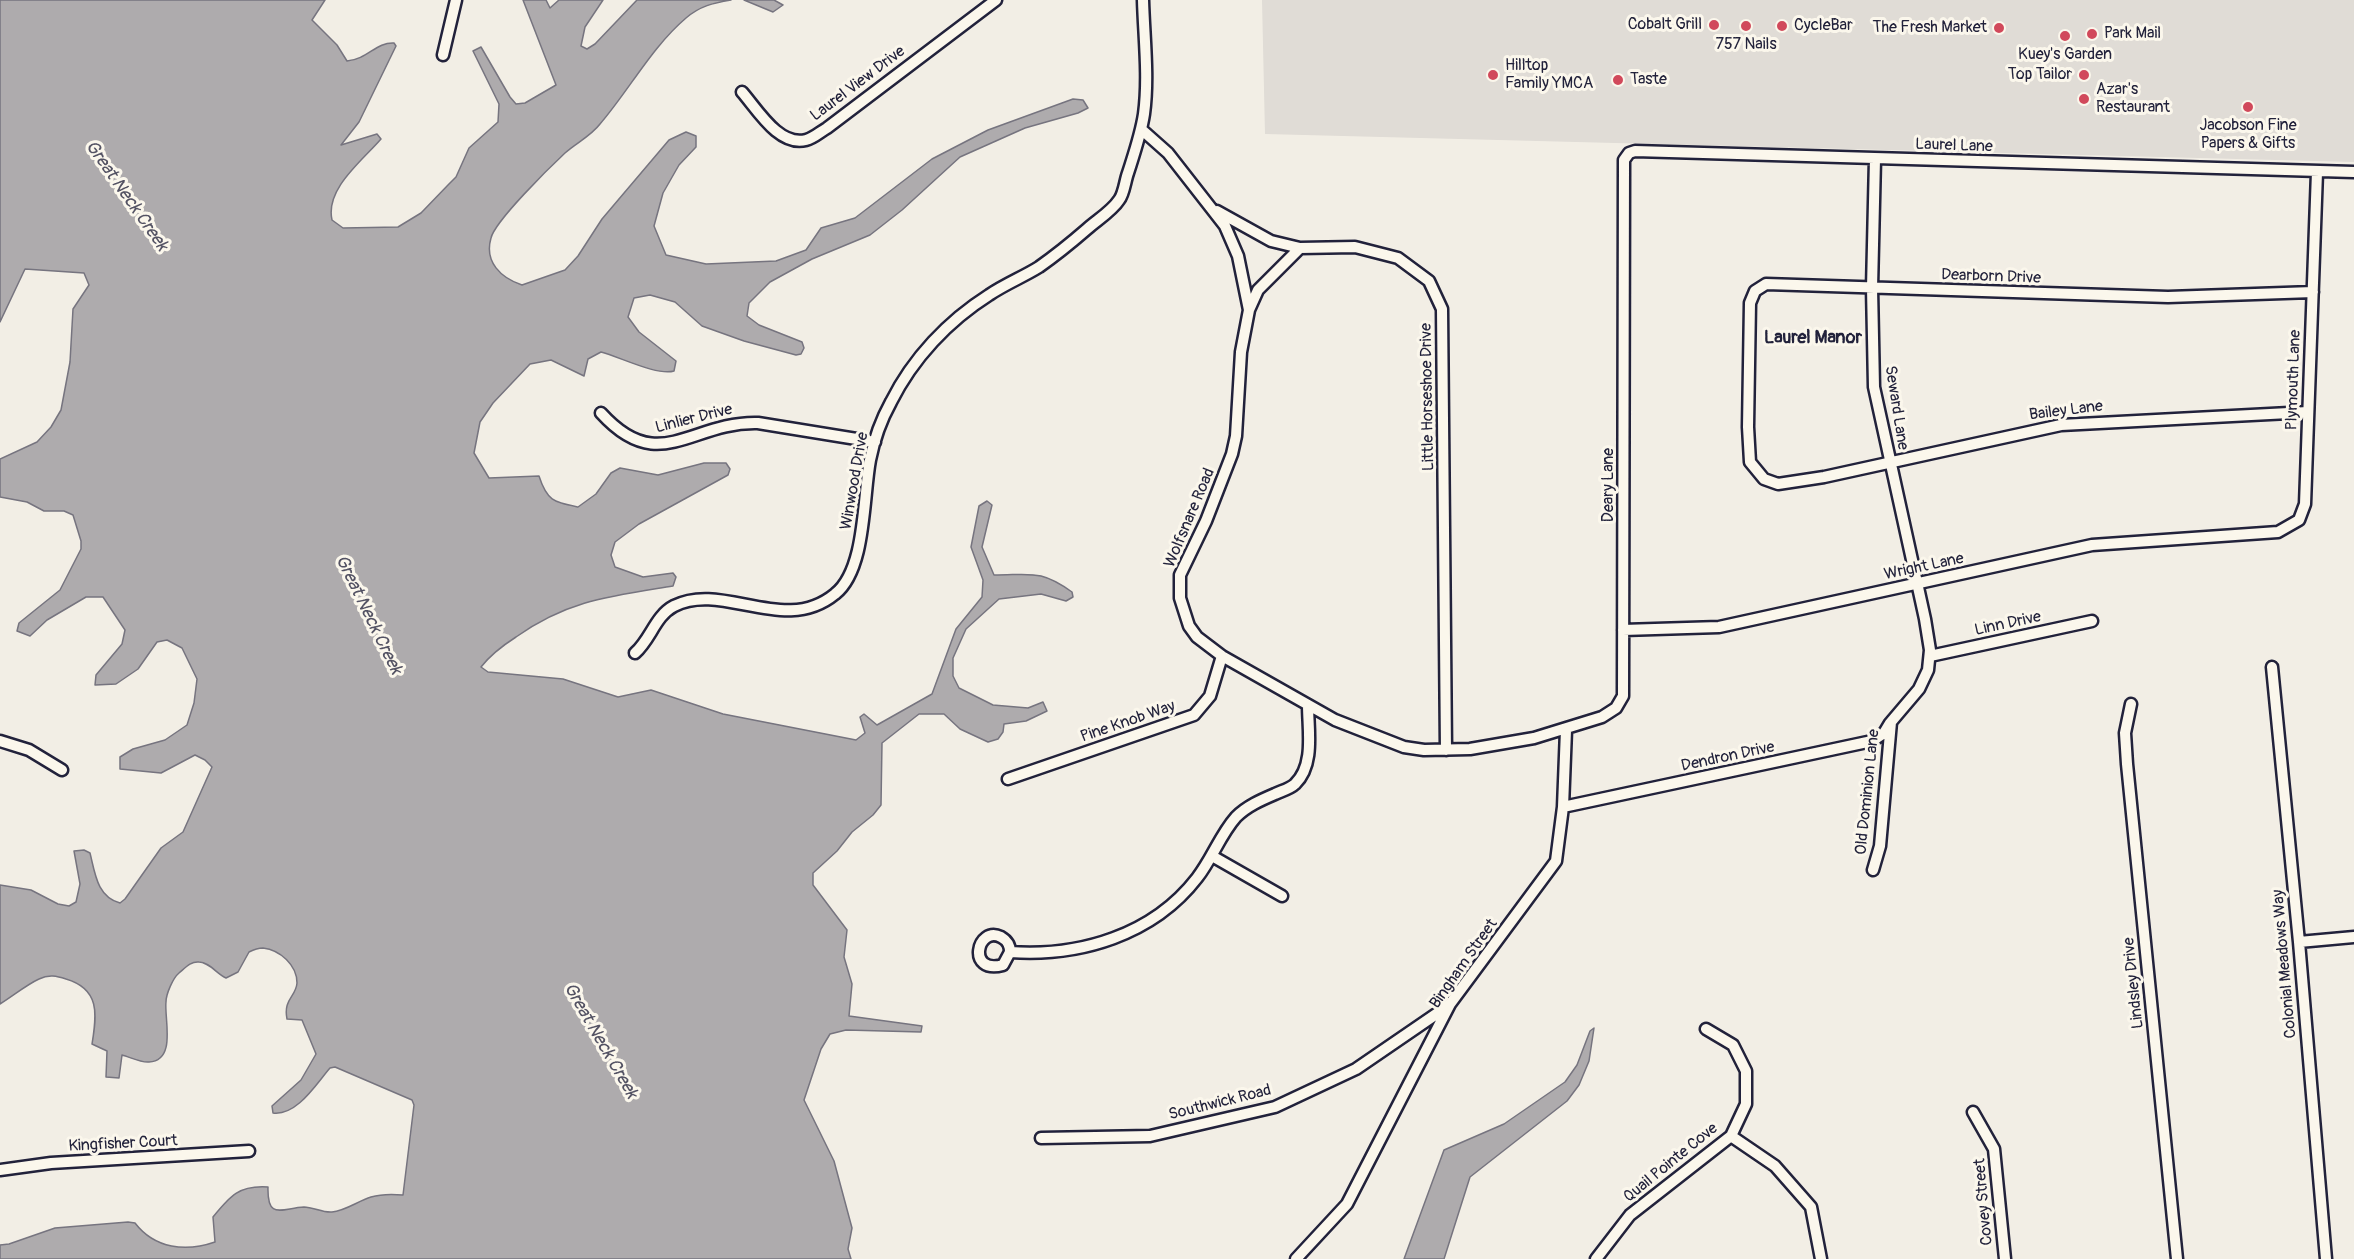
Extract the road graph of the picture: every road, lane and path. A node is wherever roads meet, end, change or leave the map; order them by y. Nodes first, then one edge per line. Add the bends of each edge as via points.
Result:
1 (456, 0) edge
2 (996, 0) edge
3 (1143, 0) edge
4 (443, 55) dead end
5 (742, 92) dead end
6 (1141, 129) junction
7 (1875, 159) junction
8 (2317, 172) junction
9 (2354, 172) edge
10 (1214, 210) junction
11 (1624, 228) joint
12 (1300, 248) junction
13 (1872, 288) junction
14 (2313, 292) junction
15 (1249, 310) junction
16 (1749, 375) joint
17 (2308, 412) junction
18 (601, 413) dead end
19 (875, 442) junction
20 (1890, 462) junction
21 (2233, 534) joint
22 (1917, 584) junction
23 (2092, 621) dead end
24 (1623, 630) junction
25 (635, 653) dead end
26 (1222, 656) junction
27 (1930, 656) junction
28 (2272, 667) dead end
29 (2131, 704) dead end
30 (1308, 705) junction
31 (1588, 722) joint
32 (1890, 722) junction
33 (1566, 730) junction
34 (0, 741) edge
35 (1446, 750) junction
36 (62, 770) dead end
37 (1008, 779) dead end
38 (1563, 807) junction
39 (1212, 856) junction
40 (1873, 870) dead end
41 (1282, 896) dead end
42 (2354, 937) edge
43 (2299, 942) junction
44 (1010, 952) dead end
45 (1450, 1004) junction
46 (1706, 1029) dead end
47 (1973, 1112) dead end
48 (1731, 1136) junction
49 (1041, 1138) dead end
50 (249, 1151) dead end
51 (0, 1170) edge
52 (1296, 1259) edge
53 (1596, 1259) edge
54 (1821, 1259) edge
55 (2005, 1259) edge
56 (2177, 1259) edge
57 (2326, 1259) edge

1 - 4 street
2 - 5 street, Laurel View Drive via 806,140 783,136
3 - 6 street, Winwood Drive via 1145,92
6 - 10 street, Wolfsnare Road via 1168,153
6 - 19 street, Winwood Drive via 1120,200 1038,268 988,295 944,330 904,377
7 - 8 street, Laurel Lane
7 - 11 street, Laurel Lane via 1635,151 1624,160
7 - 13 street, Seward Lane
8 - 9 street, Laurel Lane
8 - 14 street, Plymouth Lane
10 - 12 street, Little Horseshoe Drive via 1271,241
10 - 15 street, Wolfsnare Road via 1232,240
11 - 24 street, Deary Lane
12 - 15 street via 1258,290
12 - 35 street, Little Horseshoe Drive via 1355,247 1398,258 1429,281 1442,309
13 - 14 street, Dearborn Drive via 2168,297
13 - 16 street, Dearborn Drive via 1766,284 1760,287 1750,303
13 - 20 street, Seward Lane via 1874,379
14 - 17 street, Plymouth Lane
15 - 26 street, Wolfsnare Road via 1232,454 1179,586 1189,626
16 - 20 street, Bailey Lane via 1750,462 1764,479 1786,484
17 - 20 street, Bailey Lane via 2061,425
17 - 21 street, Plymouth Lane via 2305,504 2299,520 2278,532
18 - 19 street, Linlier Drive via 624,434 647,444 670,443 743,422
19 - 25 street, Winwood Drive via 857,556 838,592 818,605 791,610 709,600 678,604 664,614
20 - 22 street, Seward Lane
21 - 22 street, Wright Lane via 2092,545
22 - 24 street, Wright Lane via 1719,627
22 - 27 street, Seward Lane
23 - 27 street, Linn Drive
24 - 31 street, Deary Lane via 1623,696 1612,712
26 - 30 street, Wolfsnare Road
26 - 37 street, Pine Knob Way via 1210,696 1194,715
27 - 32 street, Old Dominion Lane via 1924,680
28 - 43 street, Colonial Meadows Way
29 - 56 street, Lindsley Drive via 2125,733 2127,764
30 - 35 street, Wolfsnare Road via 1390,744
30 - 39 street via 1308,757 1301,776 1289,788 1256,802 1238,816
31 - 33 street, Wolfsnare Road
32 - 38 street, Dendron Drive via 1884,733 1872,741
32 - 40 street, Old Dominion Lane via 1880,846
33 - 35 street, Wolfsnare Road via 1499,745
33 - 38 street, Bingham Street
34 - 36 street via 29,750
38 - 45 street, Bingham Street via 1556,861
39 - 41 street
39 - 44 street via 1179,899 1134,930 1062,951
42 - 43 street
43 - 57 street, Colonial Meadows Way
45 - 49 street, Southwick Road via 1356,1069 1275,1107 1150,1136
45 - 52 street, Bingham Street via 1347,1204
46 - 48 street, Quail Pointe Cove via 1732,1045 1746,1071 1746,1104
47 - 55 street, Covey Street via 1994,1149
48 - 53 street, Quail Pointe Cove via 1630,1215
48 - 54 street via 1775,1166 1811,1207
50 - 51 street, Kingfisher Court via 51,1163

